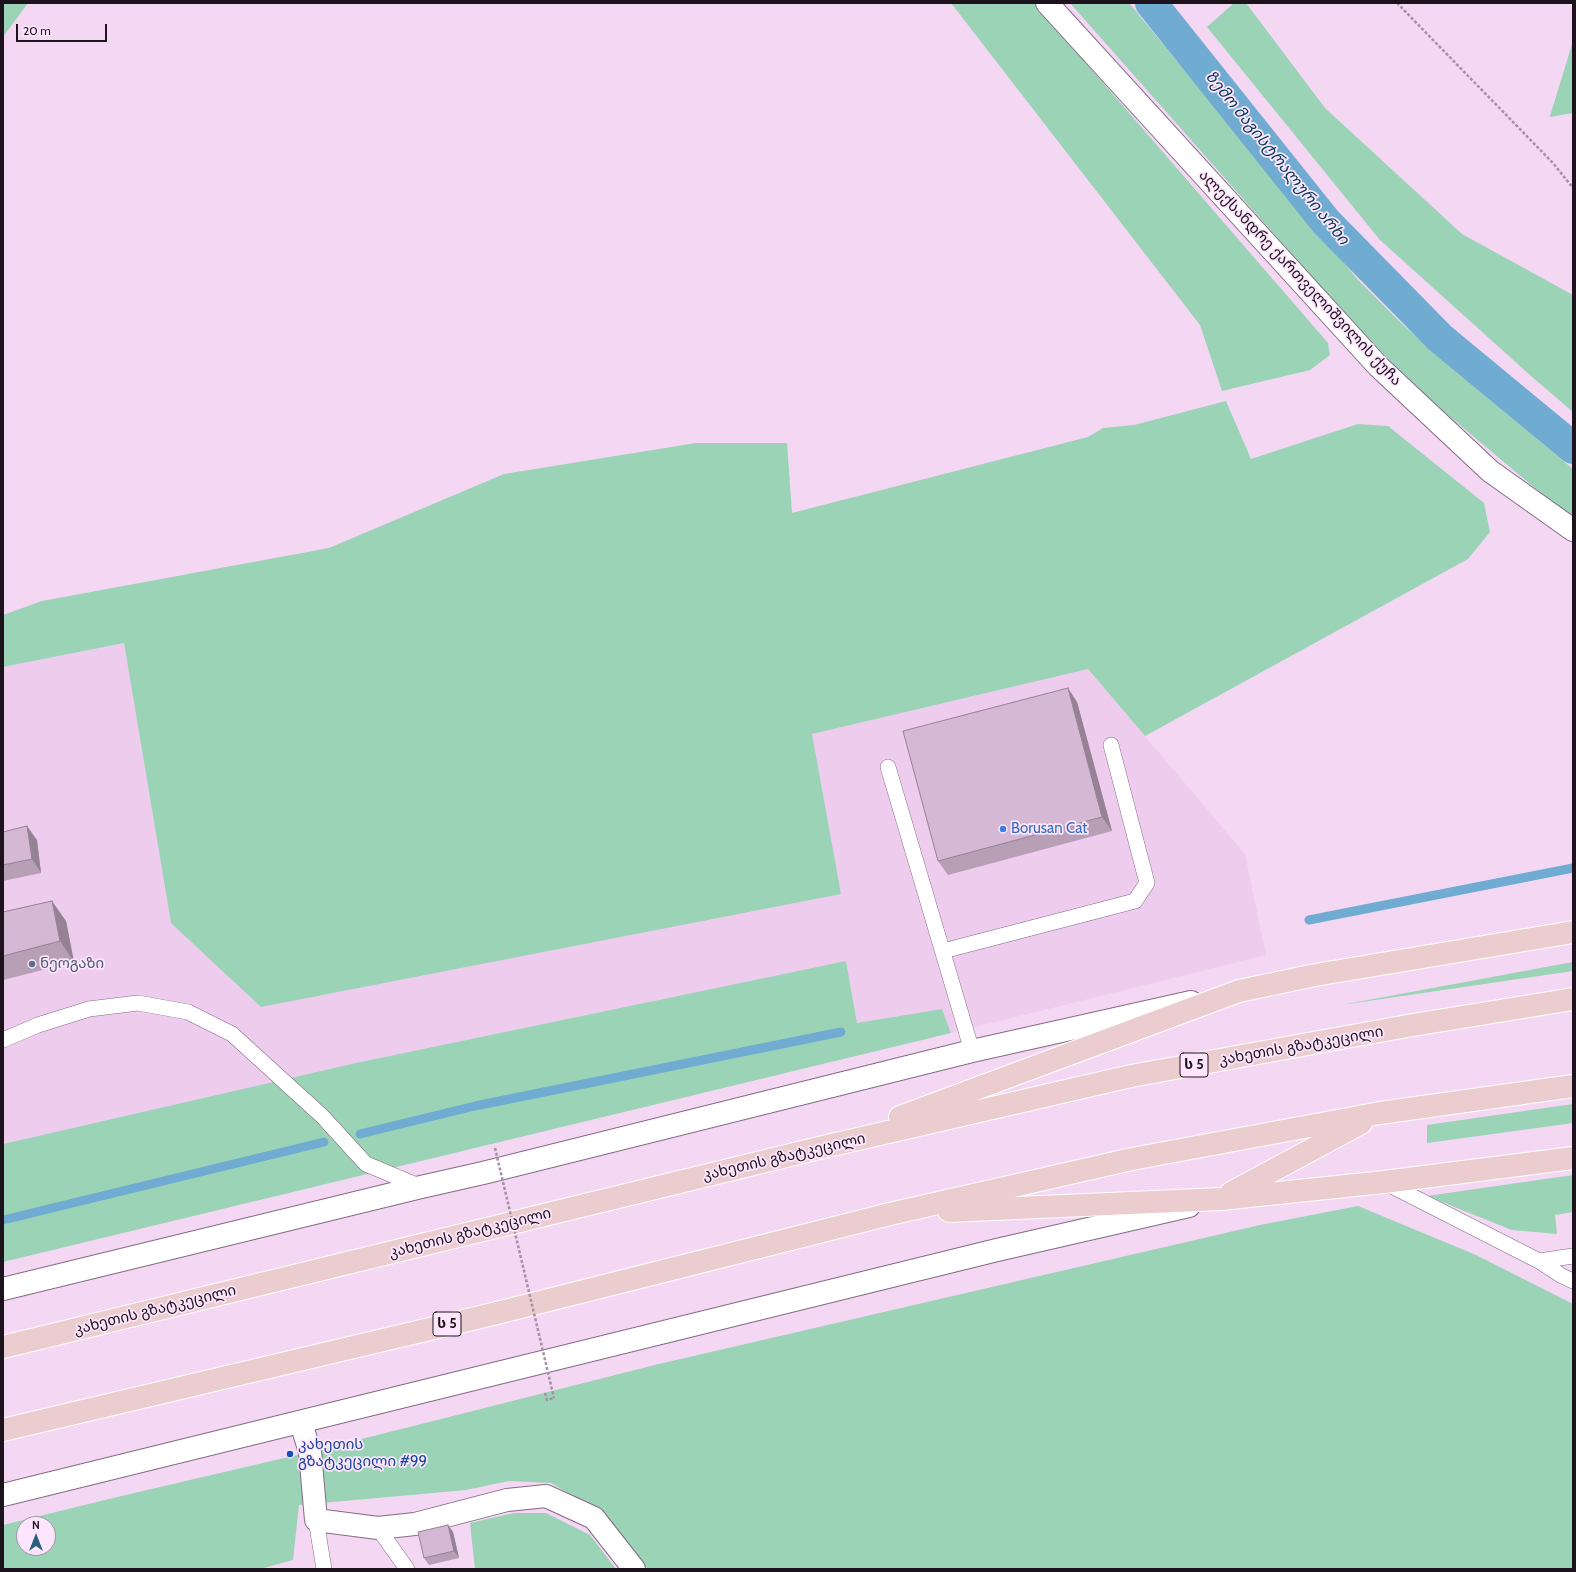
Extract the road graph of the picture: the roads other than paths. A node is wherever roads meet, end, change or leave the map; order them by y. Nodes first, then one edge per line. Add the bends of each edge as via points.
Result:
1 (1047, 3) edge
2 (1573, 530) edge
3 (1111, 745) dead end
4 (888, 767) dead end
5 (1573, 932) edge
6 (943, 951) junction
7 (1239, 991) junction
8 (1573, 999) edge
9 (3, 1040) edge
10 (972, 1051) junction
11 (1573, 1086) edge
12 (1380, 1113) junction
13 (819, 1148) junction
14 (1573, 1158) edge
15 (1384, 1182) junction
16 (421, 1187) junction
17 (1221, 1199) junction
18 (890, 1214) junction
19 (1573, 1256) edge
20 (1539, 1261) junction
21 (1573, 1281) edge
22 (3, 1289) edge
23 (3, 1347) edge
24 (301, 1423) junction
25 (3, 1430) edge
26 (3, 1495) edge
27 (316, 1520) junction
28 (378, 1528) junction
29 (324, 1569) edge
30 (407, 1569) edge
31 (634, 1569) edge

1 - 2 street, ალექსანდრე ქართველიშვილის ქუჩა via 1378,366 1490,471
3 - 6 lane via 1147,883 1135,901
4 - 6 lane
5 - 7 highway via 1315,975
6 - 10 lane
7 - 10 street
7 - 13 highway
8 - 13 highway, კახეთის გზატკეცილი / ს 5 via 1131,1076
9 - 16 lane via 38,1025 89,1009 138,1003 188,1012 232,1034 322,1116 366,1164
10 - 16 street
11 - 12 highway, ს 5
12 - 17 highway
12 - 18 highway, ს 5 via 1132,1159
13 - 23 highway, კახეთის გზატკეცილი / ს 5
14 - 15 highway
15 - 17 highway
15 - 20 lane
16 - 22 street
17 - 18 highway
17 - 24 street via 997,1250
18 - 25 highway, ს 5 via 485,1315
19 - 20 lane
20 - 21 lane
24 - 26 street
24 - 27 street via 310,1452
27 - 28 street
27 - 29 lane
28 - 30 lane
28 - 31 street via 415,1524 507,1500 546,1496 594,1518

